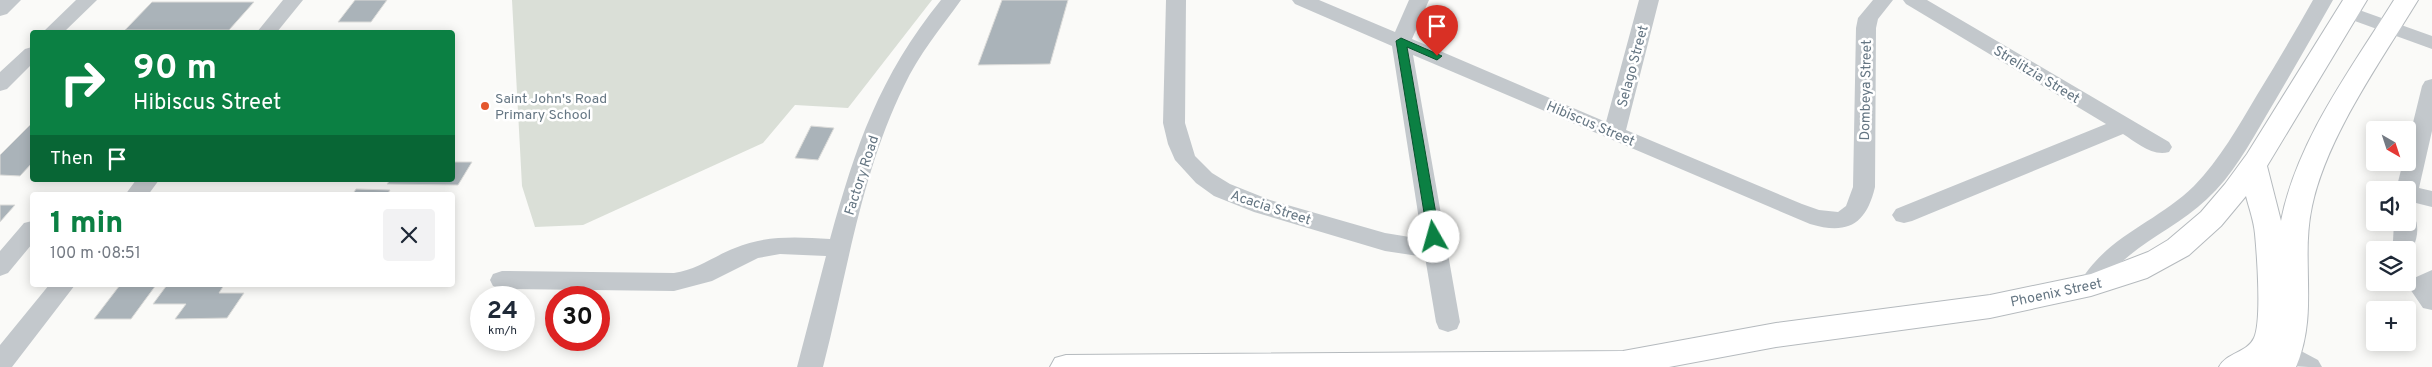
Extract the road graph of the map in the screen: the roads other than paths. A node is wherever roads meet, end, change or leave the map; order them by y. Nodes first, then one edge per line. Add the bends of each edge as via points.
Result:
1 (11, 0) edge
2 (87, 0) edge
3 (293, 0) edge
4 (951, 0) edge
5 (1176, 0) edge
6 (1302, 0) edge
7 (1419, 0) edge
8 (1649, 0) edge
9 (1884, 0) edge
10 (1912, 0) edge
11 (2406, 0) edge
12 (2342, 4) edge
13 (1942, 7) edge
14 (0, 10) edge
15 (2389, 28) junction
16 (55, 30) edge
17 (269, 30) edge
18 (1401, 41) junction
19 (2432, 43) edge
20 (30, 55) edge
21 (0, 84) edge
22 (2432, 86) edge
23 (2124, 125) junction
24 (1614, 133) junction
25 (2161, 147) dead end
26 (2252, 165) junction
27 (2410, 181) edge
28 (146, 182) edge
29 (1864, 187) joint
30 (138, 192) edge
31 (2416, 194) edge
32 (2432, 199) edge
33 (1904, 215) dead end
34 (30, 231) edge
35 (840, 248) junction
36 (1436, 250) junction
37 (0, 267) edge
38 (2432, 279) edge
39 (502, 280) dead end
40 (61, 287) edge
41 (2089, 287) junction
42 (2432, 301) edge
43 (1448, 322) dead end
44 (2286, 358) edge
45 (1624, 363) junction
46 (0, 364) edge
47 (810, 367) edge
48 (1066, 367) edge
49 (1098, 367) edge
50 (1668, 367) edge
51 (2236, 367) edge

1 - 14 street
2 - 16 street
3 - 17 street
4 - 35 street, Factory Road via 919,44 881,113
5 - 36 street, Acacia Street via 1174,123 1186,160 1204,178 1222,190 1262,206 1385,242
6 - 18 street, Hibiscus Street
7 - 18 street
8 - 24 street, Selago Street
9 - 29 street, Dombeya Street via 1868,18 1866,28
10 - 13 street, Strelitzia Street
11 - 15 main road
12 - 15 street
12 - 26 main road, Phoenix Street
12 - 41 street via 2214,180 2110,258 2098,270
13 - 23 street, Strelitzia Street
15 - 19 street
15 - 44 main road via 2338,113 2298,204 2292,240 2293,327
18 - 24 street, Hibiscus Street
18 - 36 street
20 - 21 street
22 - 27 street
23 - 25 street, Strelitzia Street
23 - 33 street
24 - 29 street, Hibiscus Street via 1816,218 1832,221 1856,212
26 - 41 main road, Phoenix Street via 2220,211 2196,234 2136,272
26 - 44 main road via 2270,232 2273,320
28 - 30 street
31 - 32 street
34 - 37 street
35 - 39 street via 765,247 745,252 699,278 674,282
35 - 47 street, Factory Road
36 - 43 street
38 - 42 street via 2423,284 2422,289
40 - 46 street
41 - 45 main road, Phoenix Street via 1962,312 1774,336
44 - 51 main road via 2254,358
45 - 49 main road
45 - 50 main road
48 - 49 main road

